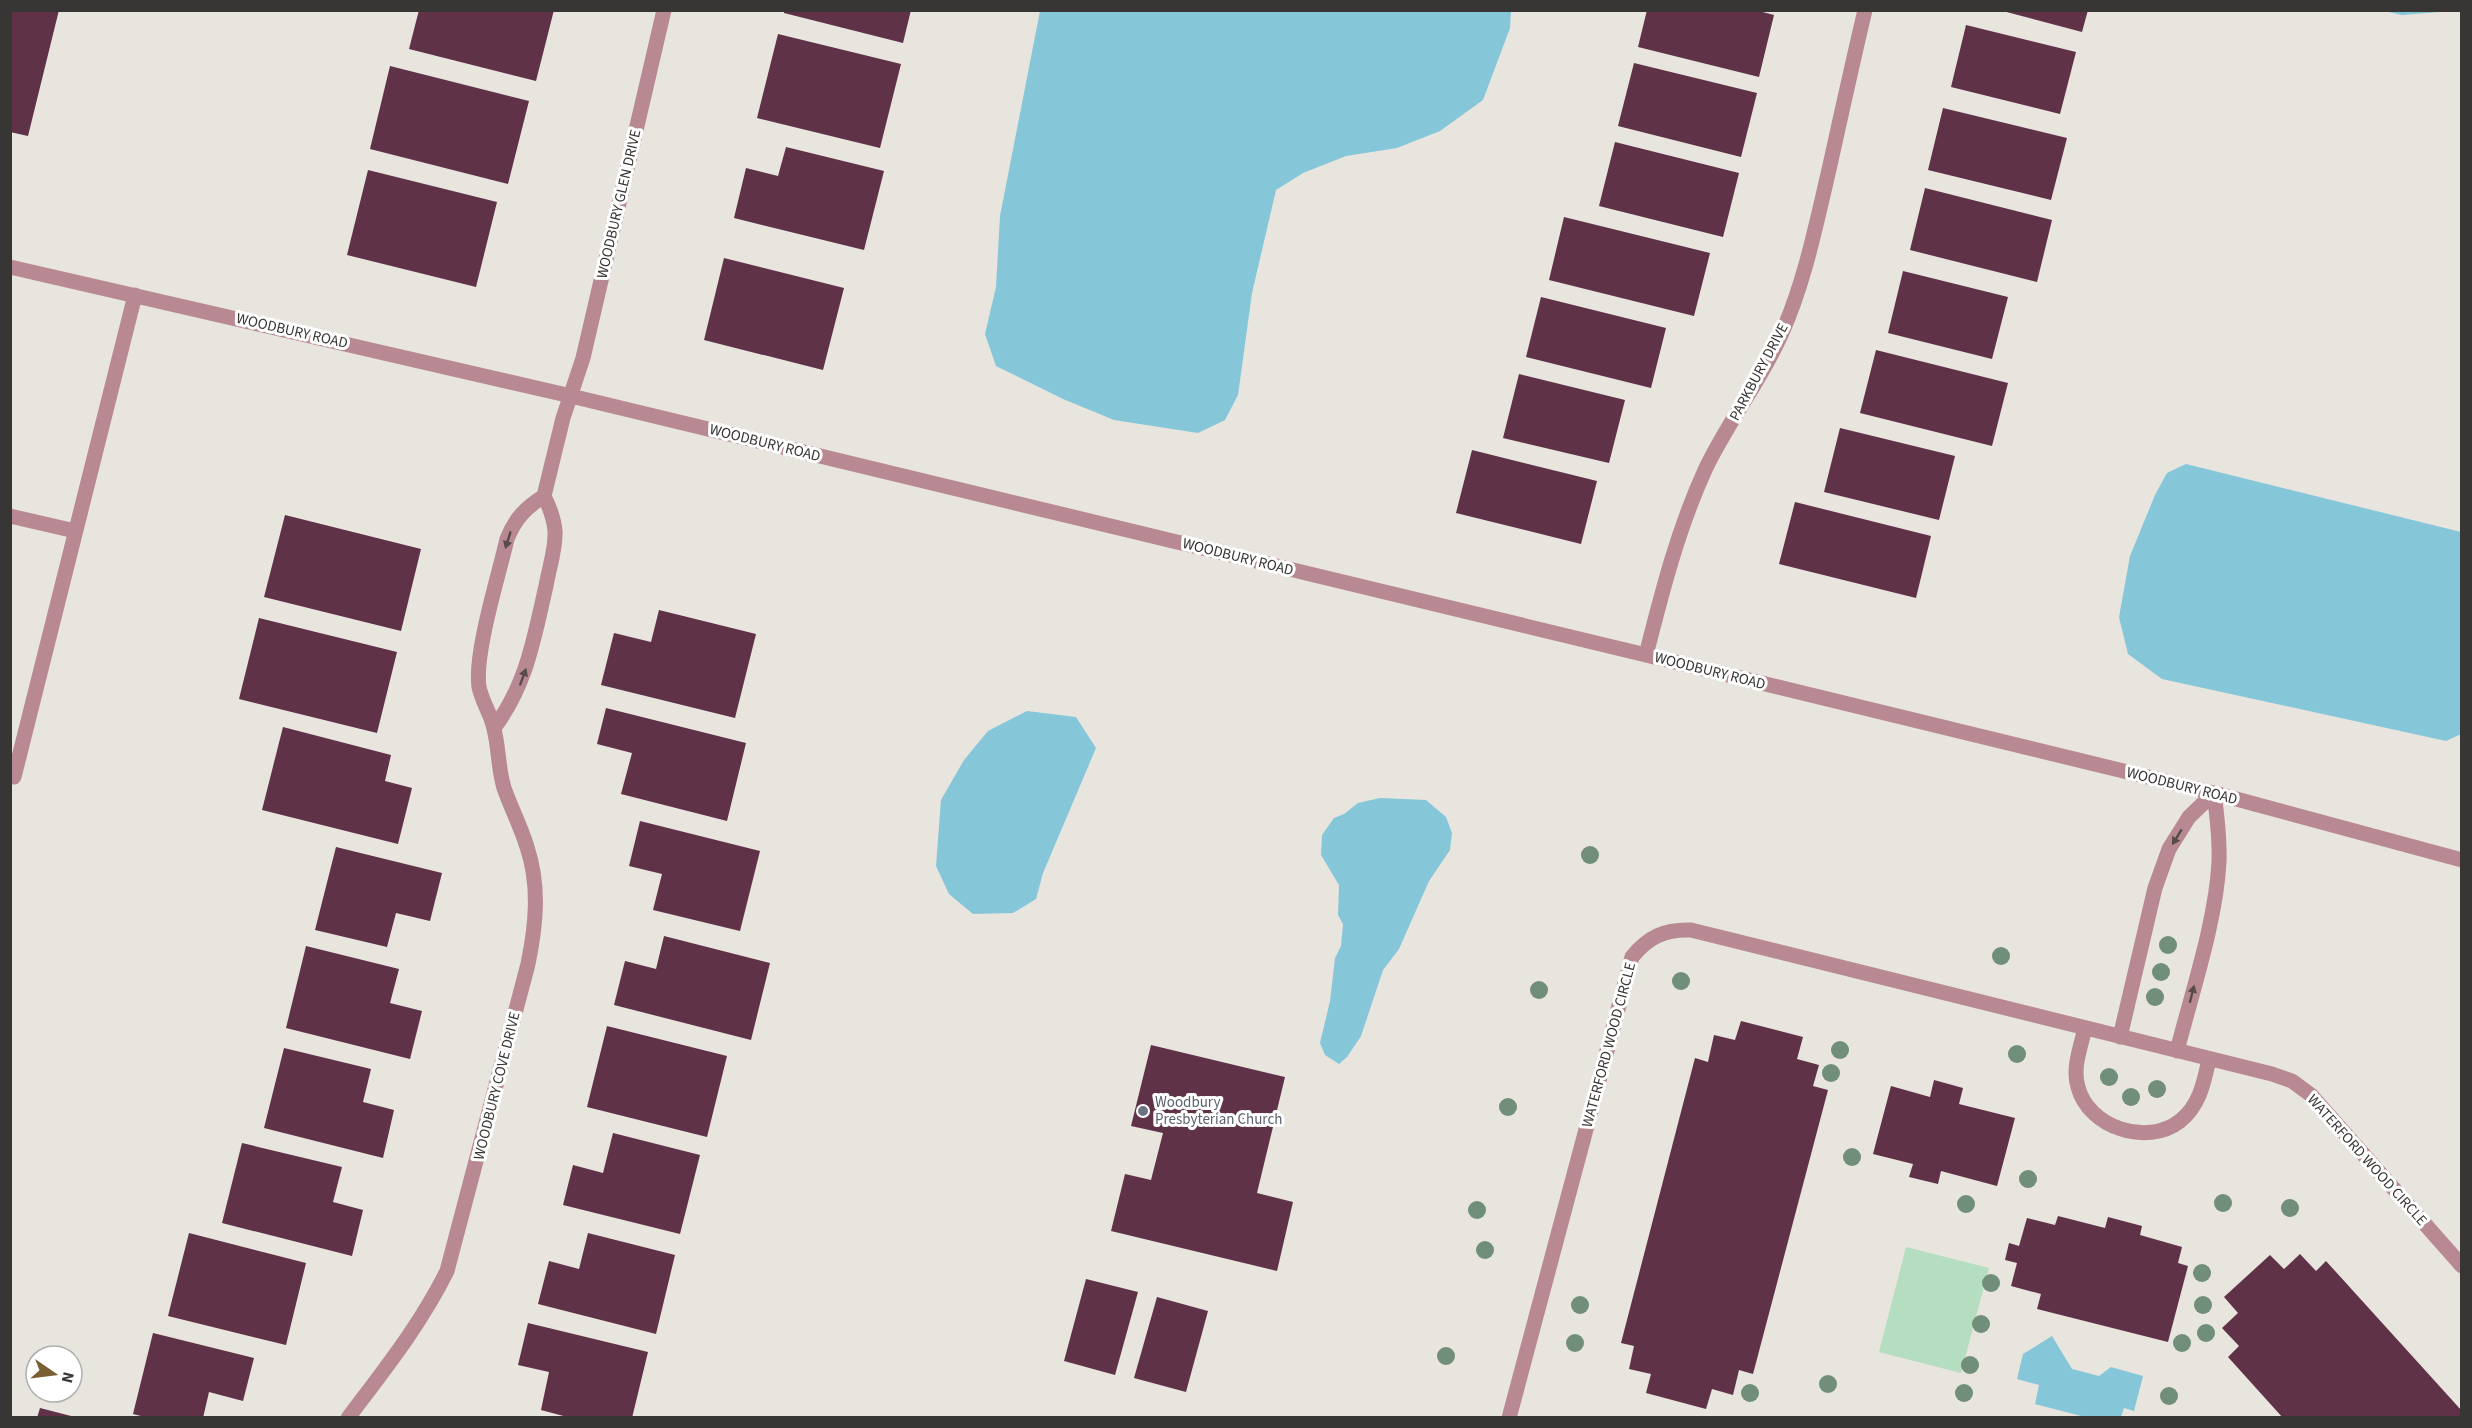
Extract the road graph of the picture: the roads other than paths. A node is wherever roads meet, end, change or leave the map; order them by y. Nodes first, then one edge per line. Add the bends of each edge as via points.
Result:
1 (664, 10) edge
2 (1865, 10) edge
3 (10, 267) edge
4 (135, 295) junction
5 (571, 396) junction
6 (544, 496) junction
7 (10, 516) edge
8 (75, 531) junction
9 (1646, 655) junction
10 (494, 728) junction
11 (10, 776) edge
12 (2214, 793) junction
13 (2462, 860) edge
14 (2085, 1028) junction
15 (2120, 1036) junction
16 (2177, 1051) junction
17 (2209, 1059) junction
18 (2462, 1266) edge
19 (348, 1418) edge
20 (1509, 1418) edge

1 - 5 street, WOODBURY GLEN DRIVE via 584,358
2 - 9 street, PARKBURY DRIVE via 1799,288 1781,335 1706,467 1686,514
3 - 4 street, WOODBURY ROAD
4 - 5 street, WOODBURY ROAD
4 - 8 street
5 - 6 street
5 - 9 street, WOODBURY ROAD
10 -> 6 street via 517,693 525,672 553,550 553,513
6 -> 10 street, WOODBURY COVE DRIVE via 514,521 488,619 479,685
7 - 8 street
8 - 11 street via 14,777
9 - 12 street, WOODBURY ROAD
10 - 19 street, WOODBURY COVE DRIVE via 504,787 528,848 533,874 536,904 528,964 447,1271 431,1304
12 - 13 street, WOODBURY ROAD
12 -> 15 street via 2189,817 2169,849 2155,888
16 -> 12 street via 2215,901 2219,826
14 - 15 street, WATERFORD WOOD CIRCLE
14 - 17 street via 2076,1068 2077,1086 2084,1105 2118,1128 2140,1133 2179,1122 2201,1092
14 - 20 street, WATERFORD WOOD CIRCLE via 1691,930 1658,934 1643,943 1632,957 1627,973
15 - 16 street, WATERFORD WOOD CIRCLE
16 - 17 street, WATERFORD WOOD CIRCLE
17 - 18 street, WATERFORD WOOD CIRCLE via 2292,1081 2311,1095

